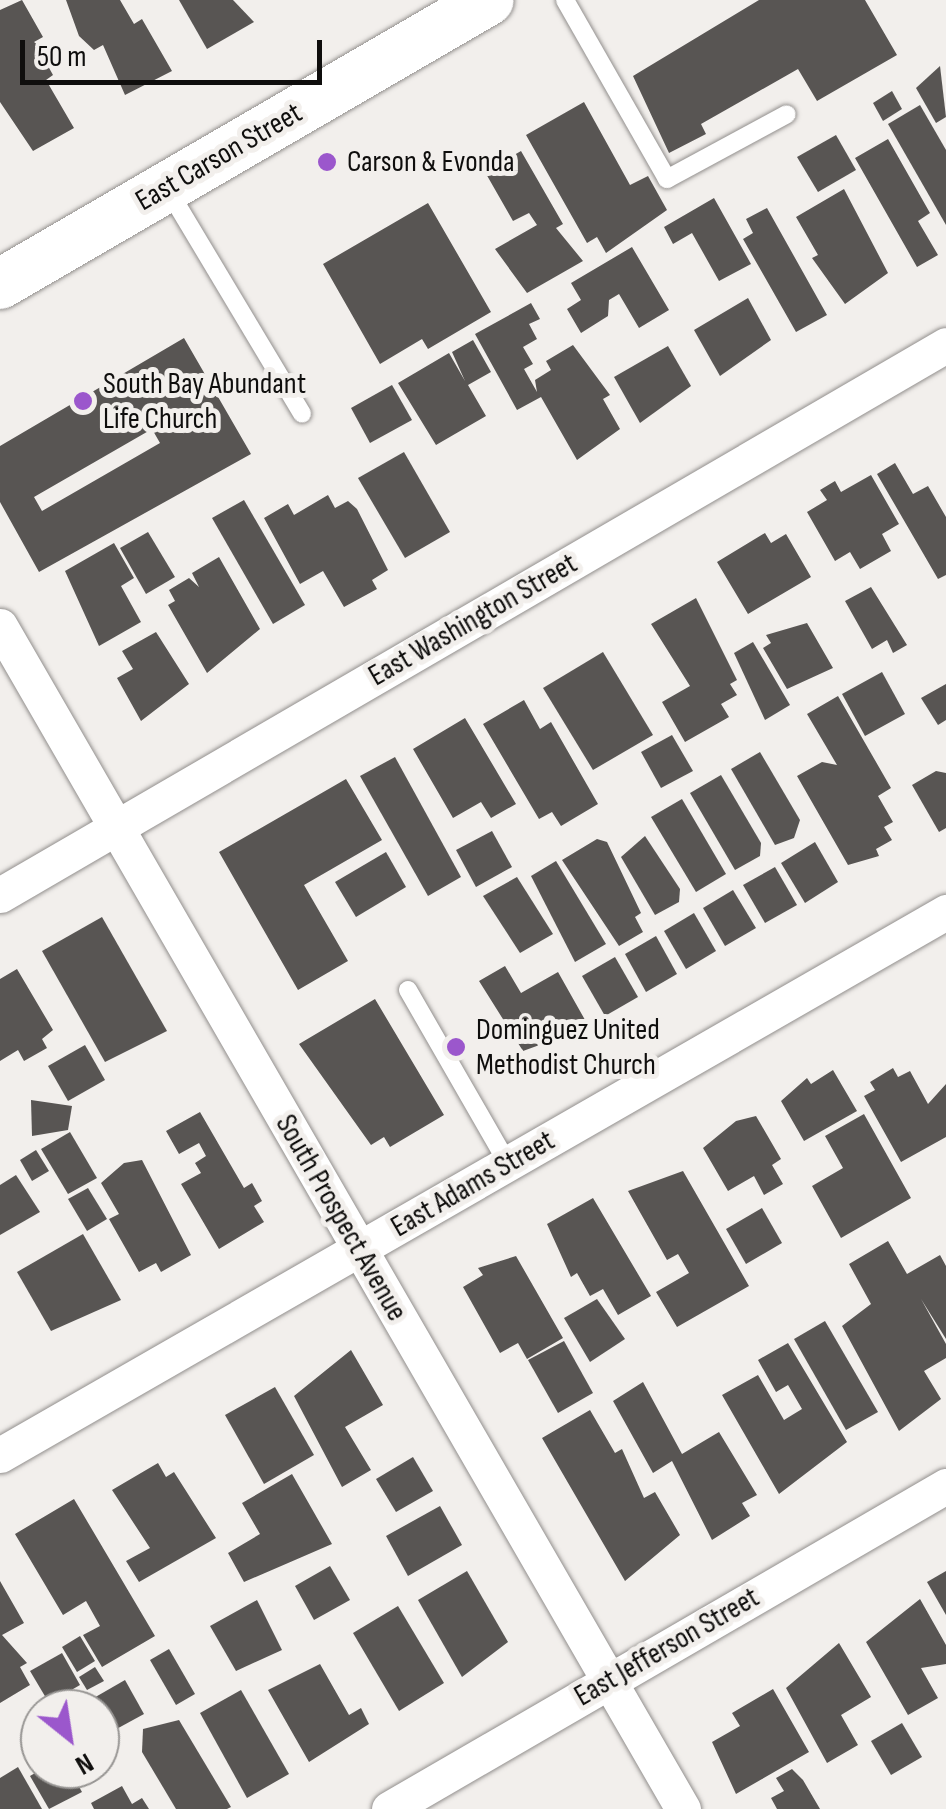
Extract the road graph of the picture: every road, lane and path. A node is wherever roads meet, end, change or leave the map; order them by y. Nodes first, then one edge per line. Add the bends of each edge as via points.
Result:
1 (489, 0) edge
2 (564, 0) edge
3 (786, 114) dead end
4 (167, 187) junction
5 (0, 284) edge
6 (946, 345) edge
7 (302, 414) dead end
8 (0, 626) edge
9 (116, 827) junction
10 (0, 895) edge
11 (946, 912) edge
12 (408, 990) dead end
13 (508, 1164) junction
14 (360, 1249) junction
15 (0, 1456) edge
16 (946, 1486) edge
17 (609, 1681) junction
18 (389, 1809) edge
19 (683, 1809) edge

1 - 4 main road, East Carson Street
2 - 3 lane via 667,180
4 - 5 main road, East Carson Street
4 - 7 lane
6 - 9 street, East Washington Street
8 - 9 street, South Prospect Avenue
9 - 10 street, East Washington Street
9 - 14 street, South Prospect Avenue
11 - 13 street, East Adams Street
12 - 13 lane
13 - 14 street, East Adams Street
14 - 15 street, East Adams Street
14 - 17 street, South Prospect Avenue
16 - 17 street, East Jefferson Street
17 - 18 street, East Jefferson Street
17 - 19 street, South Prospect Avenue

